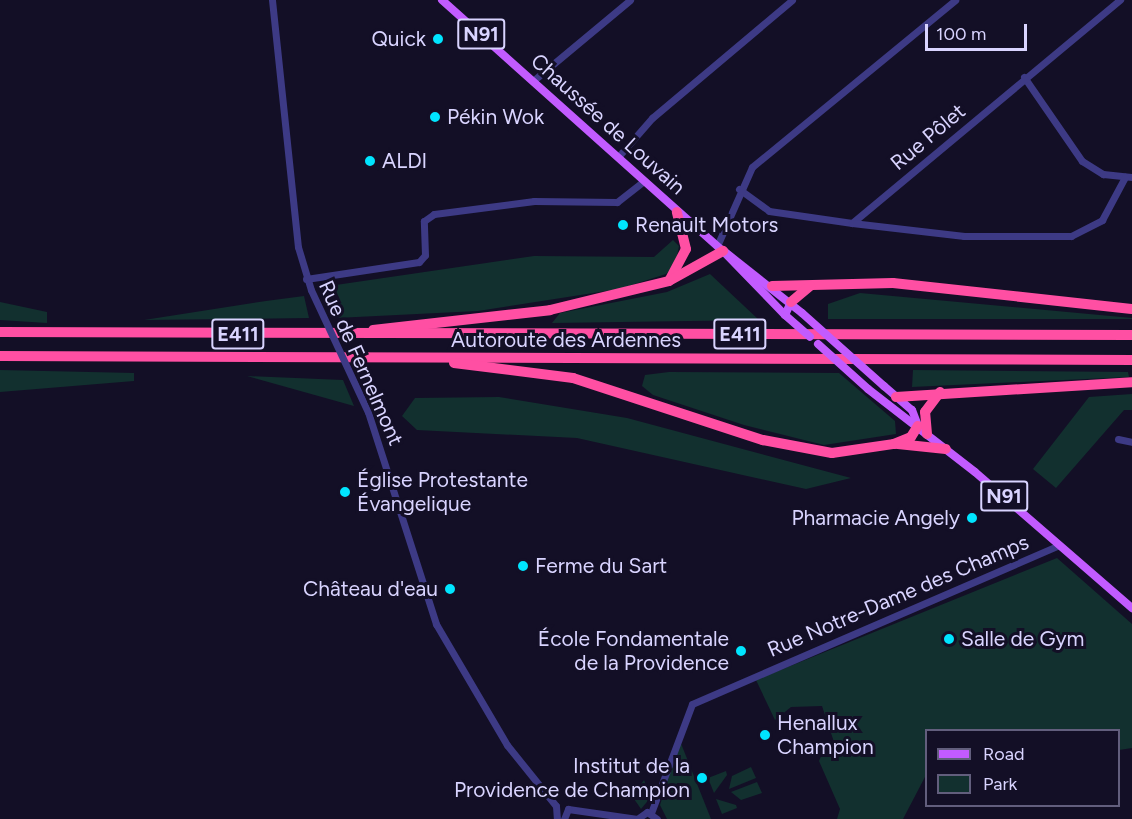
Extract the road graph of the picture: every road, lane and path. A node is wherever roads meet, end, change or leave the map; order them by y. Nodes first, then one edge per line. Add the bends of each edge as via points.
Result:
1 (272, 0) edge
2 (442, 0) edge
3 (630, 0) edge
4 (792, 0) edge
5 (955, 0) edge
6 (1120, 0) edge
7 (1024, 77) junction
8 (534, 80) junction
9 (618, 158) junction
10 (1129, 177) edge
11 (644, 181) junction
12 (739, 189) junction
13 (677, 212) junction
14 (852, 222) junction
15 (720, 248) junction
16 (306, 279) junction
17 (669, 281) junction
18 (813, 285) junction
19 (772, 286) junction
20 (791, 302) junction
21 (1132, 309) edge
22 (785, 315) junction
23 (0, 332) edge
24 (348, 335) junction
25 (1132, 335) edge
26 (0, 356) edge
27 (445, 360) junction
28 (1132, 360) edge
29 (1132, 382) edge
30 (868, 389) junction
31 (940, 392) junction
32 (896, 397) junction
33 (918, 426) junction
34 (927, 434) junction
35 (1118, 439) dead end
36 (1132, 442) edge
37 (894, 444) junction
38 (946, 449) junction
39 (1059, 546) junction
40 (1132, 608) edge
41 (556, 806) junction
42 (568, 809) junction
43 (651, 813) junction
44 (557, 819) edge
45 (564, 819) edge
46 (637, 819) edge
47 (657, 819) edge

1 - 16 street, Rue de Fernelmont via 294,214
2 - 8 main road, Chaussée de Louvain / N91
3 - 8 street
4 - 9 street via 652,118
5 - 12 street via 752,167
6 - 7 street, Rue Pôlet
7 - 10 street via 1082,161 1103,174
7 - 14 street, Rue Pôlet
8 - 9 main road, Chaussée de Louvain / N91
9 - 11 main road, Chaussée de Louvain / N91
10 - 14 street via 1102,220 1071,236 964,236
11 - 13 main road, Chaussée de Louvain / N91
11 - 16 street via 617,202 534,201 434,214 424,221 425,255 419,262
12 - 14 street via 769,211
12 - 15 street
13 - 15 main road, Chaussée de Louvain / N91
13 - 17 highway via 686,249
15 - 17 highway
15 - 19 main road, Chaussée de Louvain / N91
15 - 22 main road, Chaussée de Louvain / N91
16 - 41 street, Rue de Fernelmont, bridge via 368,412 436,624 507,745
17 - 24 highway via 506,318 402,324
18 - 19 highway
18 - 20 highway
18 - 21 highway via 893,283
19 - 20 main road, Chaussée de Louvain / N91
20 - 22 main road
20 - 32 main road, Chaussée de Louvain / N91, bridge
22 - 30 main road, Chaussée de Louvain / N91, bridge
23 - 24 highway, Autoroute des Ardennes / E411
24 - 25 highway, Autoroute des Ardennes / E411
26 - 27 highway, Autoroute des Ardennes / E411
27 - 28 highway, Autoroute des Ardennes / E411
27 - 37 highway via 472,369 573,378 798,448 832,453
29 - 31 highway
30 - 32 main road
30 - 33 main road, Chaussée de Louvain / N91 via 903,421
31 - 32 highway
31 - 34 highway via 925,412
32 - 33 main road, Chaussée de Louvain / N91
33 - 34 main road, Chaussée de Louvain / N91
33 - 37 highway via 911,437
34 - 38 main road, Chaussée de Louvain / N91
35 - 36 street
37 - 38 highway
38 - 39 main road, Chaussée de Louvain / N91
39 - 40 main road, Chaussée de Louvain / N91
39 - 43 street, Rue Notre-Dame des Champs via 692,704
41 - 42 street
41 - 44 street
42 - 45 street
42 - 46 street
43 - 46 street
43 - 47 street

